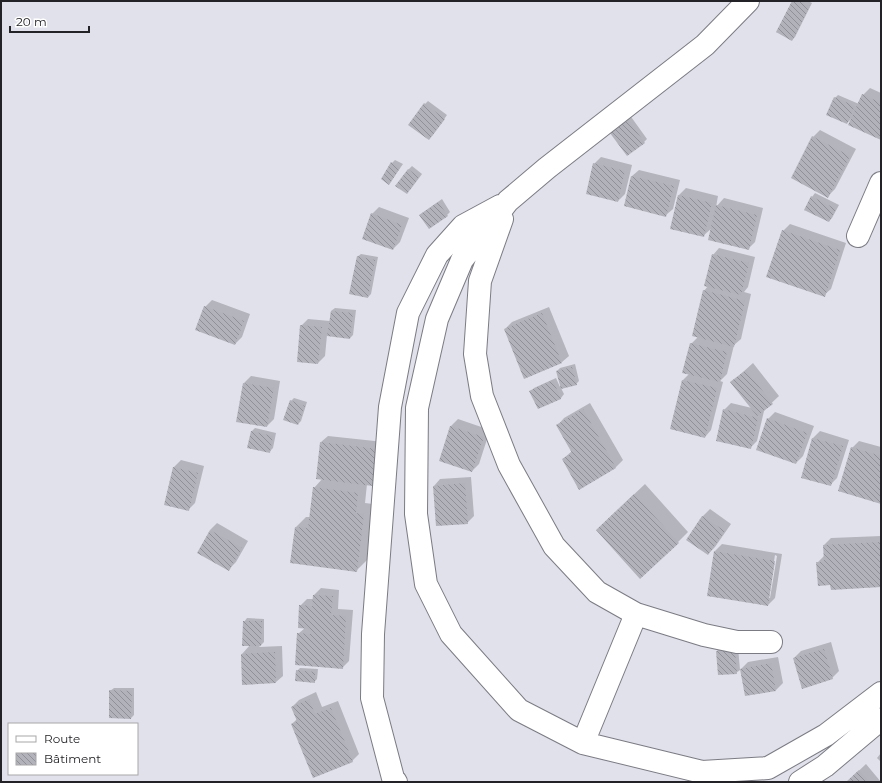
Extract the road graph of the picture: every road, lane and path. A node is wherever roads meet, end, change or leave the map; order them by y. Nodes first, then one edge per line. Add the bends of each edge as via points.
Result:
1 (748, 1) edge
2 (881, 183) edge
3 (508, 201) junction
4 (858, 236) dead end
5 (636, 614) junction
6 (771, 642) dead end
7 (881, 694) edge
8 (881, 719) edge
9 (583, 743) junction
10 (396, 782) edge
11 (800, 782) edge

1 - 3 street via 705,45
2 - 4 street
3 - 5 street via 480,281 475,354 482,396 509,465 554,546 597,592
3 - 9 street via 462,260 437,319 417,408 416,514 426,584 451,634 519,710
3 - 10 street via 463,226 437,254 408,313 390,407 373,642 372,698
5 - 6 street via 704,635 737,642
5 - 9 street
7 - 9 street via 826,735 768,768 702,772
8 - 11 street via 825,766

